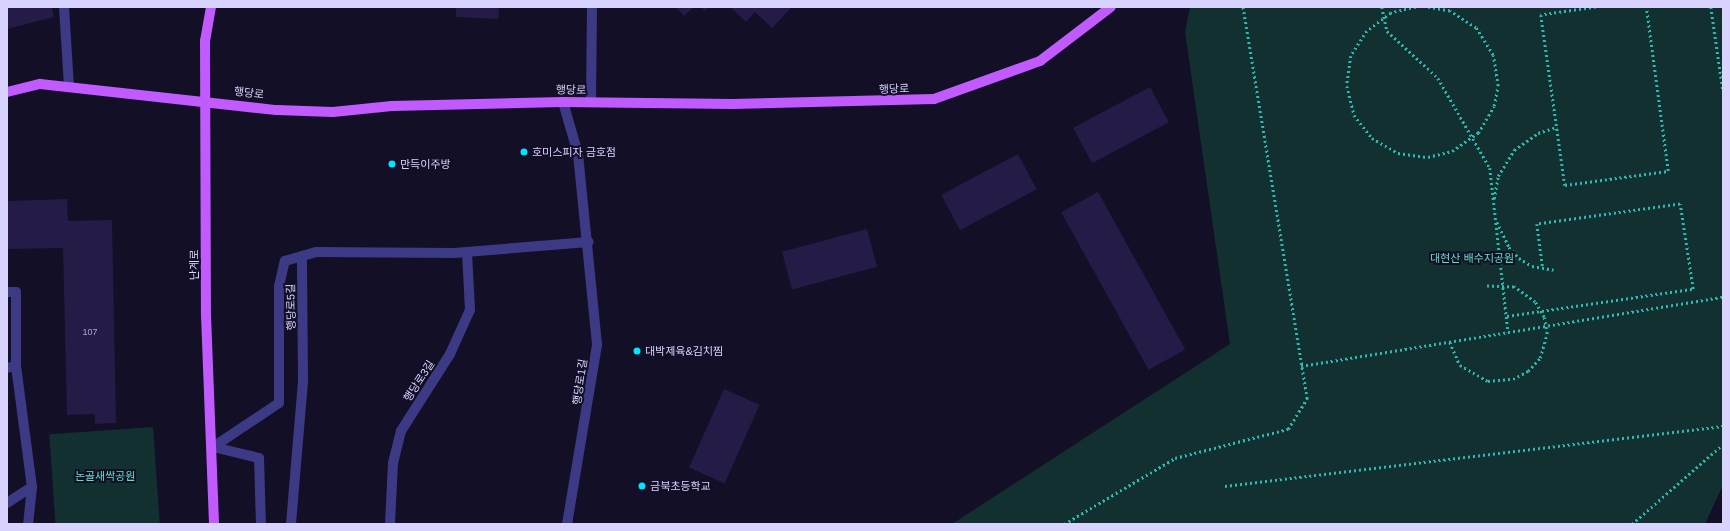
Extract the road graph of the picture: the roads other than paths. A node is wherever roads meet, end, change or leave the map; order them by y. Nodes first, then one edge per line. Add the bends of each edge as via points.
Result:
1 (64, 7) edge
2 (211, 7) edge
3 (592, 7) edge
4 (1111, 7) edge
5 (68, 87) junction
6 (7, 92) edge
7 (206, 100) junction
8 (563, 102) junction
9 (591, 102) junction
10 (589, 242) junction
11 (467, 252) junction
12 (302, 256) junction
13 (7, 292) edge
14 (11, 367) edge
15 (213, 447) junction
16 (32, 487) junction
17 (7, 503) edge
18 (28, 524) edge
19 (214, 524) edge
20 (261, 524) edge
21 (291, 524) edge
22 (390, 524) edge
23 (567, 524) edge

1 - 5 street
2 - 7 main road, 난계로 via 205,41
3 - 9 street
4 - 9 main road, 행당로 via 1040,61 934,99 733,104
5 - 6 main road, 행당로 via 40,84
5 - 7 main road, 행당로
7 - 8 main road, 행당로 via 277,110 333,112 392,106
7 - 15 main road, 난계로 via 206,315
8 - 9 main road, 행당로
8 - 10 street, 행당로1길 via 578,154
10 - 11 street
10 - 23 street, 행당로1길 via 597,345
11 - 12 street via 316,252
11 - 22 street, 행당로3길 via 470,310 450,354 401,431 393,463
12 - 15 street via 285,261 279,286 279,403
12 - 21 street, 행당로5길 via 303,380
13 - 14 street via 16,292
14 - 16 street
15 - 19 main road, 난계로
15 - 20 street via 259,458
16 - 17 street
16 - 18 street

